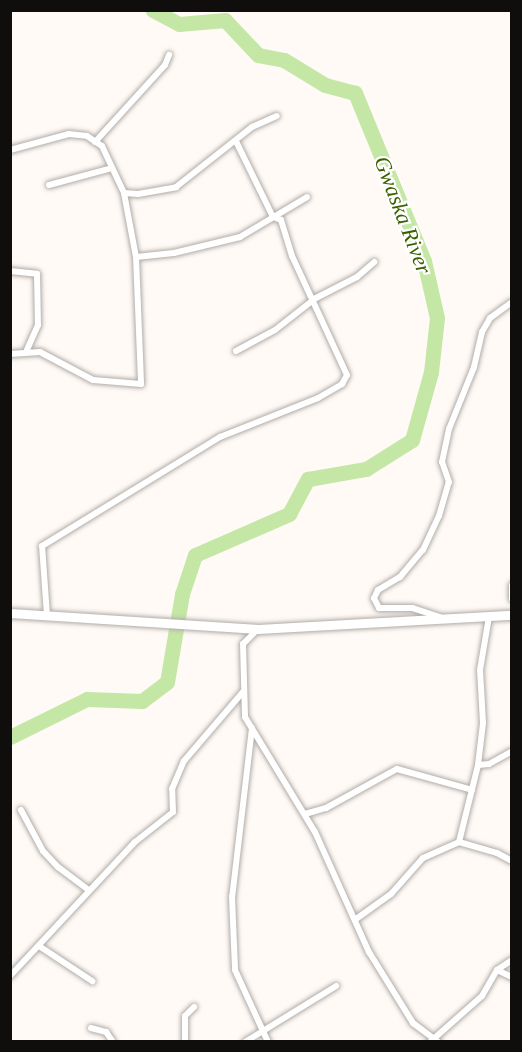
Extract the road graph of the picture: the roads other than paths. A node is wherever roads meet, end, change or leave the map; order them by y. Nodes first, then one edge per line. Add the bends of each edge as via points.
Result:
1 (169, 55) dead end
2 (277, 116) dead end
3 (236, 141) junction
4 (95, 142) junction
5 (10, 150) edge
6 (112, 168) junction
7 (49, 185) dead end
8 (124, 193) junction
9 (307, 197) dead end
10 (273, 217) junction
11 (136, 257) junction
12 (374, 262) dead end
13 (10, 271) edge
14 (314, 301) junction
15 (512, 302) edge
16 (27, 350) junction
17 (236, 351) dead end
18 (10, 354) edge
19 (512, 585) edge
20 (512, 599) edge
21 (10, 613) edge
22 (47, 615) junction
23 (512, 615) edge
24 (489, 616) junction
25 (446, 619) junction
26 (258, 629) junction
27 (243, 692) junction
28 (252, 728) junction
29 (512, 751) edge
30 (478, 765) junction
31 (472, 790) junction
32 (21, 810) dead end
33 (305, 814) junction
34 (459, 842) junction
35 (512, 861) edge
36 (89, 890) junction
37 (356, 919) junction
38 (39, 946) junction
39 (512, 960) edge
40 (497, 970) junction
41 (10, 976) edge
42 (512, 977) edge
43 (92, 981) dead end
44 (336, 986) dead end
45 (194, 1006) dead end
46 (91, 1028) dead end
47 (262, 1030) junction
48 (434, 1040) edge
49 (113, 1041) edge
50 (185, 1041) edge
51 (245, 1041) edge
52 (268, 1041) edge

1 - 4 street via 165,65
2 - 3 street via 252,127
3 - 8 street via 176,187
3 - 10 street
4 - 5 street via 87,136 69,134
4 - 6 street via 102,147
6 - 7 street
6 - 8 street
8 - 11 street
9 - 10 street
10 - 11 street via 240,237 174,253
10 - 14 street via 281,220 292,256
11 - 16 street via 141,384 93,380 50,356
12 - 14 street
13 - 16 street via 38,274 38,325
14 - 17 street via 275,330
14 - 22 street via 345,366 342,384 318,398 220,436 42,546
15 - 25 street via 490,318 482,332 441,462 449,482 439,516 423,550 400,577 378,590 374,598 379,608 412,608
16 - 18 street
19 - 20 street
21 - 22 main road
22 - 26 main road
23 - 24 main road
24 - 25 main road
24 - 30 street via 480,669 483,723
25 - 26 main road
26 - 27 street via 243,644
27 - 28 street via 245,717
27 - 36 street via 184,761 172,789 172,812 135,842
28 - 33 street
28 - 47 street via 232,897 235,970
29 - 30 street via 489,764
30 - 31 street
31 - 33 street via 397,769 326,808
31 - 34 street
32 - 36 street via 43,850
33 - 37 street
34 - 35 street
34 - 37 street via 423,858 391,894
36 - 38 street
37 - 48 street via 369,952 400,1003 413,1023
38 - 41 street
38 - 43 street
39 - 40 street
40 - 42 street
40 - 48 street via 482,996
44 - 47 street
45 - 50 street via 183,1026
46 - 49 street via 106,1032
47 - 51 street
47 - 52 street

